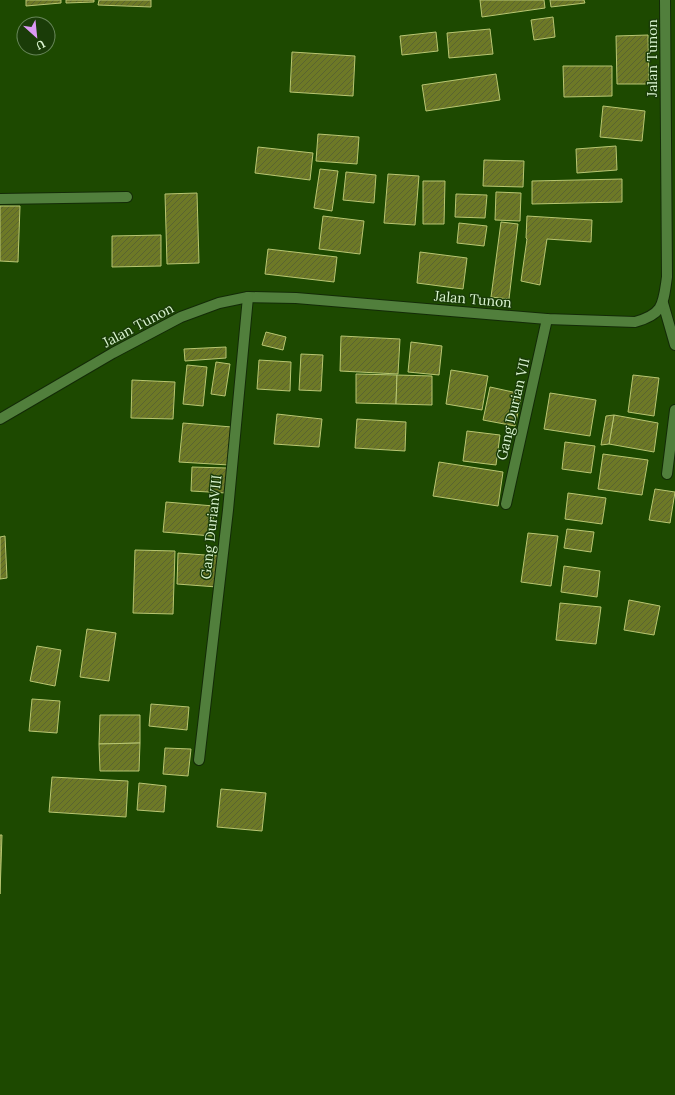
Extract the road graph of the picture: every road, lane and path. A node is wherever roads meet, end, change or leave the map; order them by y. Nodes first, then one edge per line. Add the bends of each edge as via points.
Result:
1 (665, 0) edge
2 (127, 197) dead end
3 (0, 199) edge
4 (248, 297) junction
5 (663, 303) junction
6 (547, 319) junction
7 (675, 344) edge
8 (675, 410) edge
9 (0, 419) edge
10 (667, 474) dead end
11 (506, 504) dead end
12 (199, 760) dead end

1 - 5 street, Jalan Tunon via 667,260
2 - 3 street
4 - 6 street, Jalan Tunon via 296,298
4 - 9 street, Jalan Tunon via 219,303 181,317 113,353
4 - 12 street, Gang DurianVIII via 227,518
5 - 6 street, Jalan Tunon via 651,316 635,322
5 - 7 street
6 - 11 street, Gang Durian VII
8 - 10 street

